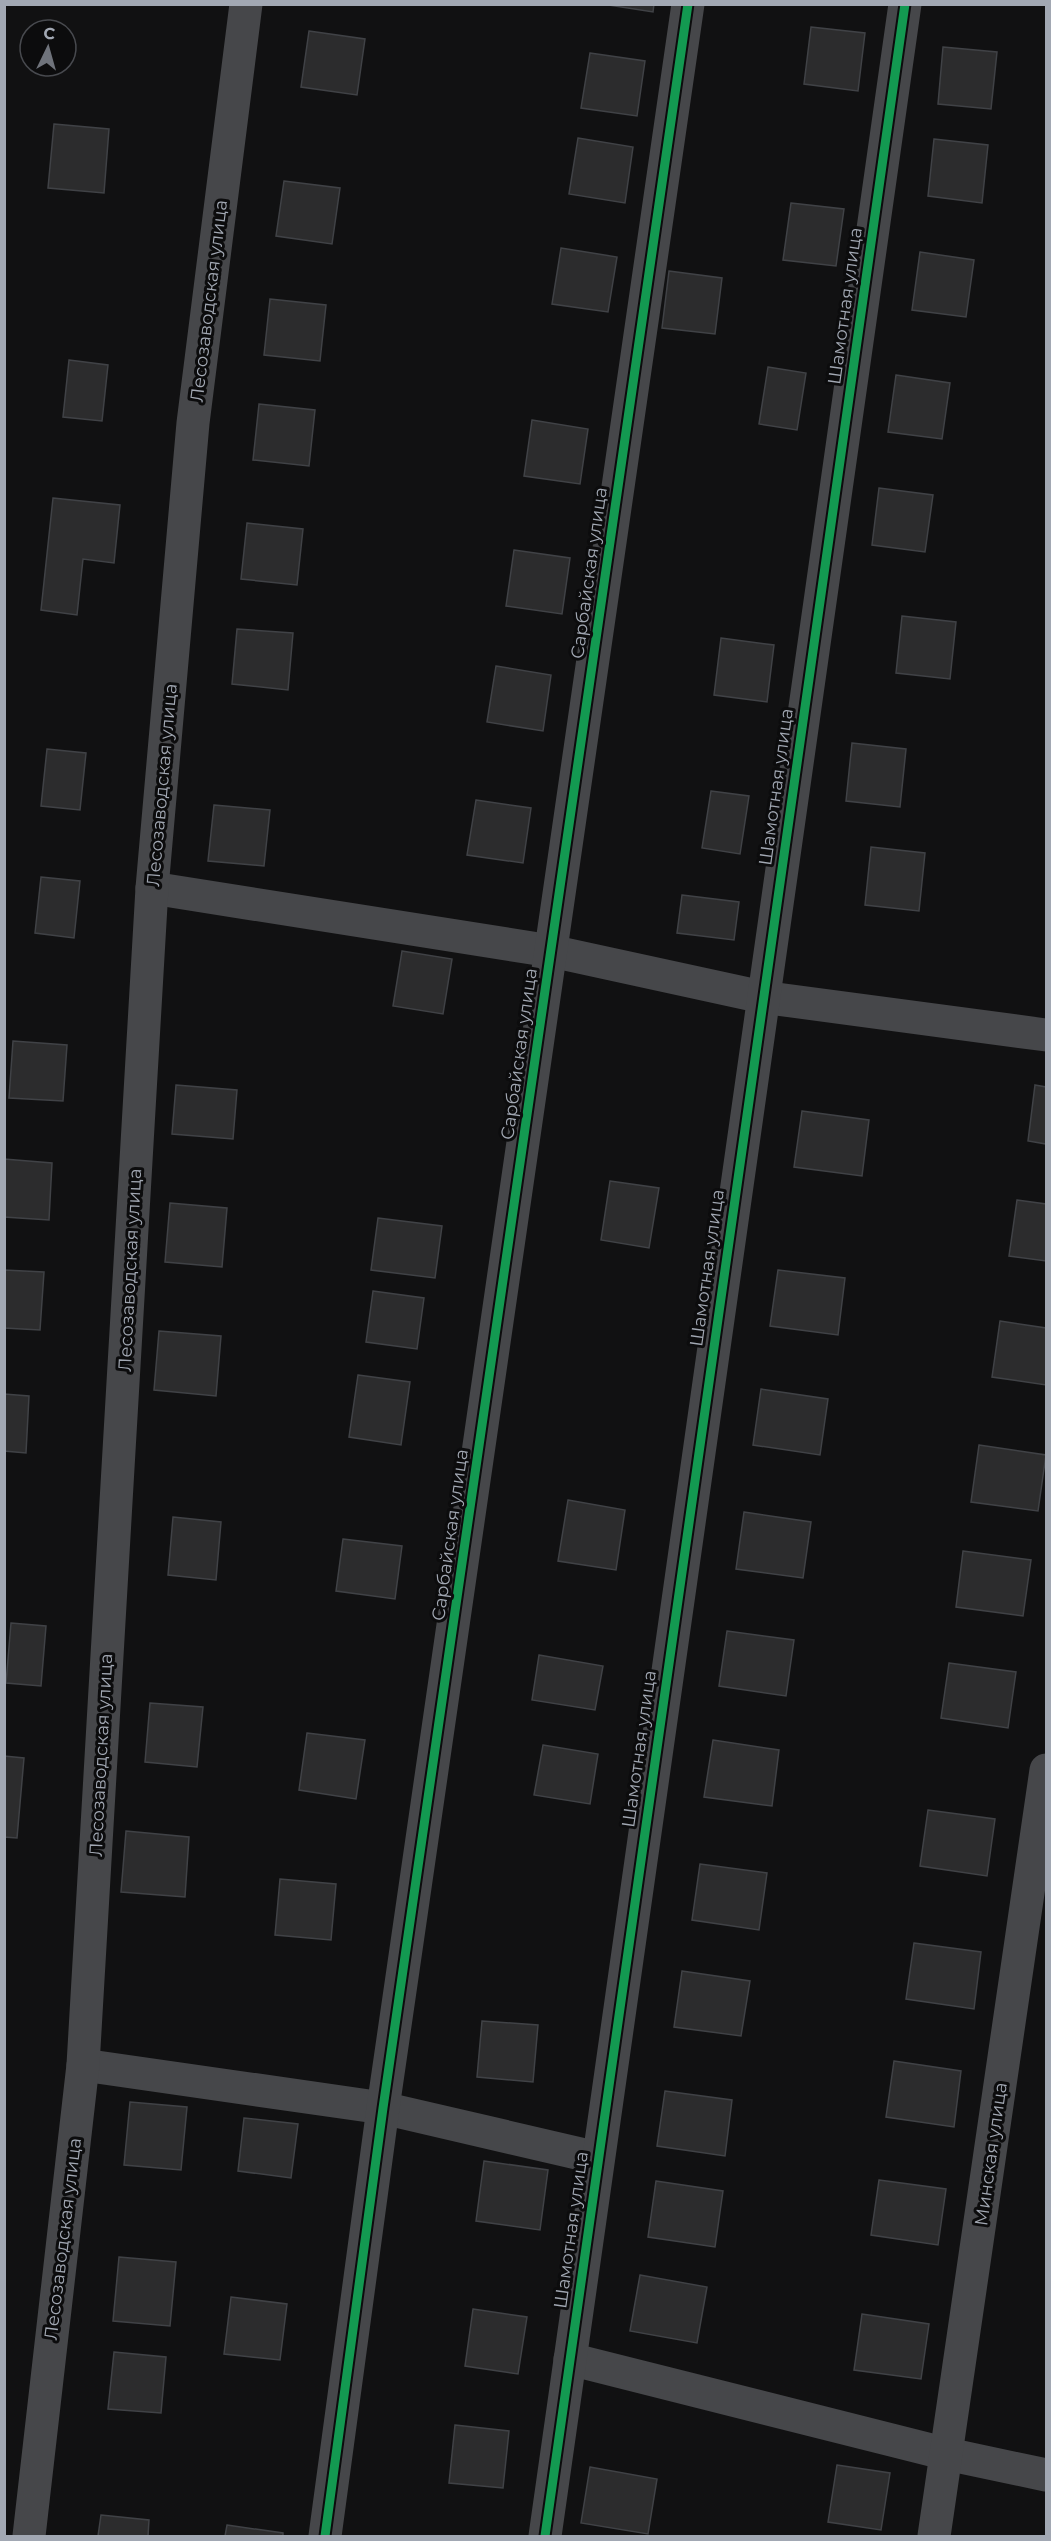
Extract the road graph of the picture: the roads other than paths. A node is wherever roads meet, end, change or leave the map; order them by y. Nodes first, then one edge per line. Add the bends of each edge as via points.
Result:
1 (246, 4) edge
2 (688, 4) edge
3 (905, 4) edge
4 (152, 888) junction
5 (551, 951) junction
6 (762, 997) junction
7 (1047, 1035) edge
8 (1047, 1770) edge
9 (83, 2065) junction
10 (383, 2108) junction
11 (598, 2158) junction
12 (570, 2359) junction
13 (947, 2454) junction
14 (1047, 2475) edge
15 (29, 2536) edge
16 (325, 2536) edge
17 (545, 2536) edge
18 (934, 2536) edge

1 - 4 street, Лесозаводская улица via 194,423
2 - 5 street, Сарбайская улица
3 - 6 street, Шамотная улица
4 - 5 street
4 - 9 street, Лесозаводская улица
5 - 6 street
5 - 10 street, Сарбайская улица
6 - 7 street
6 - 11 street, Шамотная улица
8 - 13 street, Минская улица
9 - 10 street
9 - 15 street, Лесозаводская улица
10 - 11 street
10 - 16 street, Сарбайская улица
11 - 12 street, Шамотная улица
12 - 13 street
12 - 17 street, Шамотная улица
13 - 14 street
13 - 18 street, Минская улица

